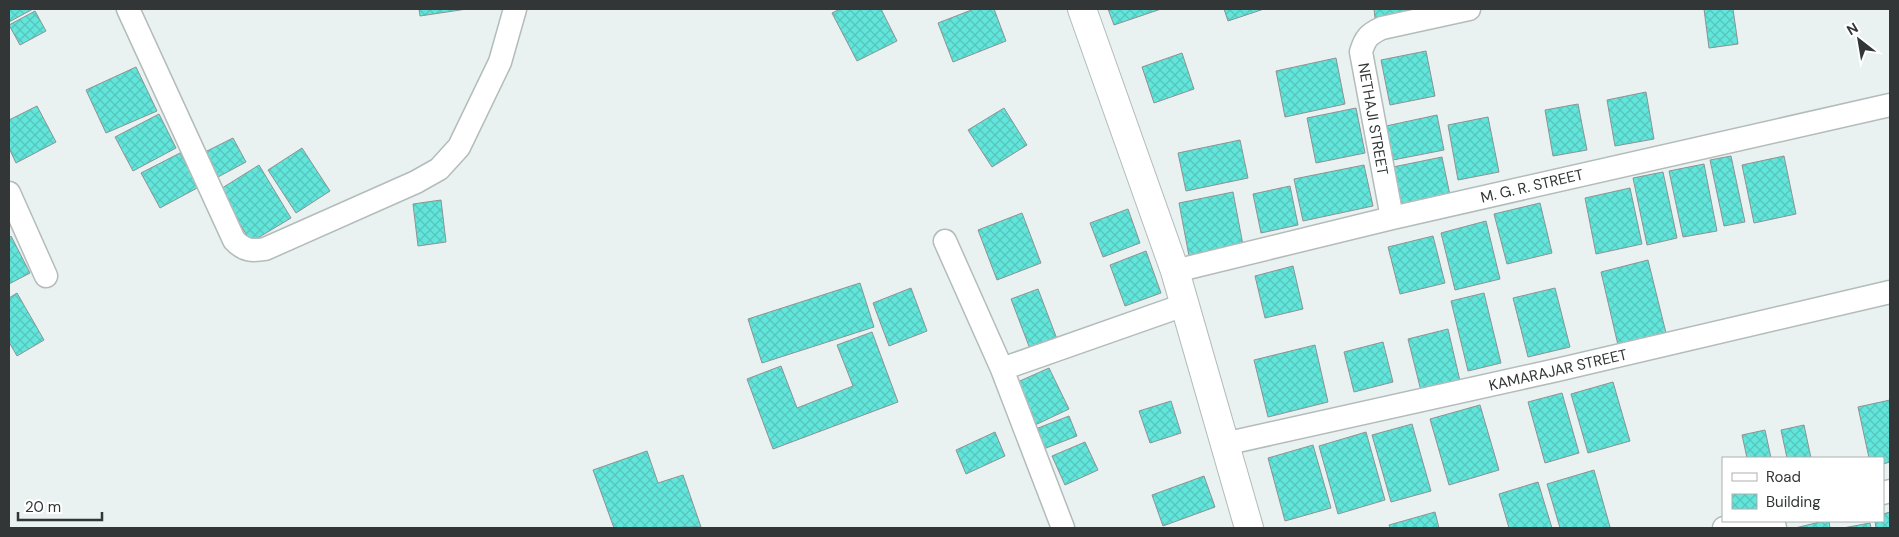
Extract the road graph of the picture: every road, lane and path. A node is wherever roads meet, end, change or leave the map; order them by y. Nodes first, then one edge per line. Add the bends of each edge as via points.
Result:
1 (128, 9) edge
2 (515, 9) edge
3 (1082, 9) edge
4 (1469, 9) edge
5 (1890, 105) edge
6 (9, 193) edge
7 (1392, 218) junction
8 (946, 241) dead end
9 (1175, 271) junction
10 (46, 276) dead end
11 (1890, 292) edge
12 (1184, 305) junction
13 (1002, 369) junction
14 (1224, 444) junction
15 (1752, 522) edge
16 (1063, 528) edge
17 (1248, 528) edge
18 (1724, 528) edge

1 - 2 street via 234,240 247,250 256,250 265,249 439,170 459,147 500,62
3 - 9 street
4 - 7 street, NETHAJI STREET via 1382,28 1370,33 1363,43 1361,52
5 - 7 street, M. G. R. STREET
6 - 10 street
7 - 9 street, M. G. R. STREET
8 - 13 street
9 - 12 street
11 - 14 street, KAMARAJAR STREET
12 - 13 street
12 - 14 street
13 - 16 street
14 - 17 street
15 - 18 street

